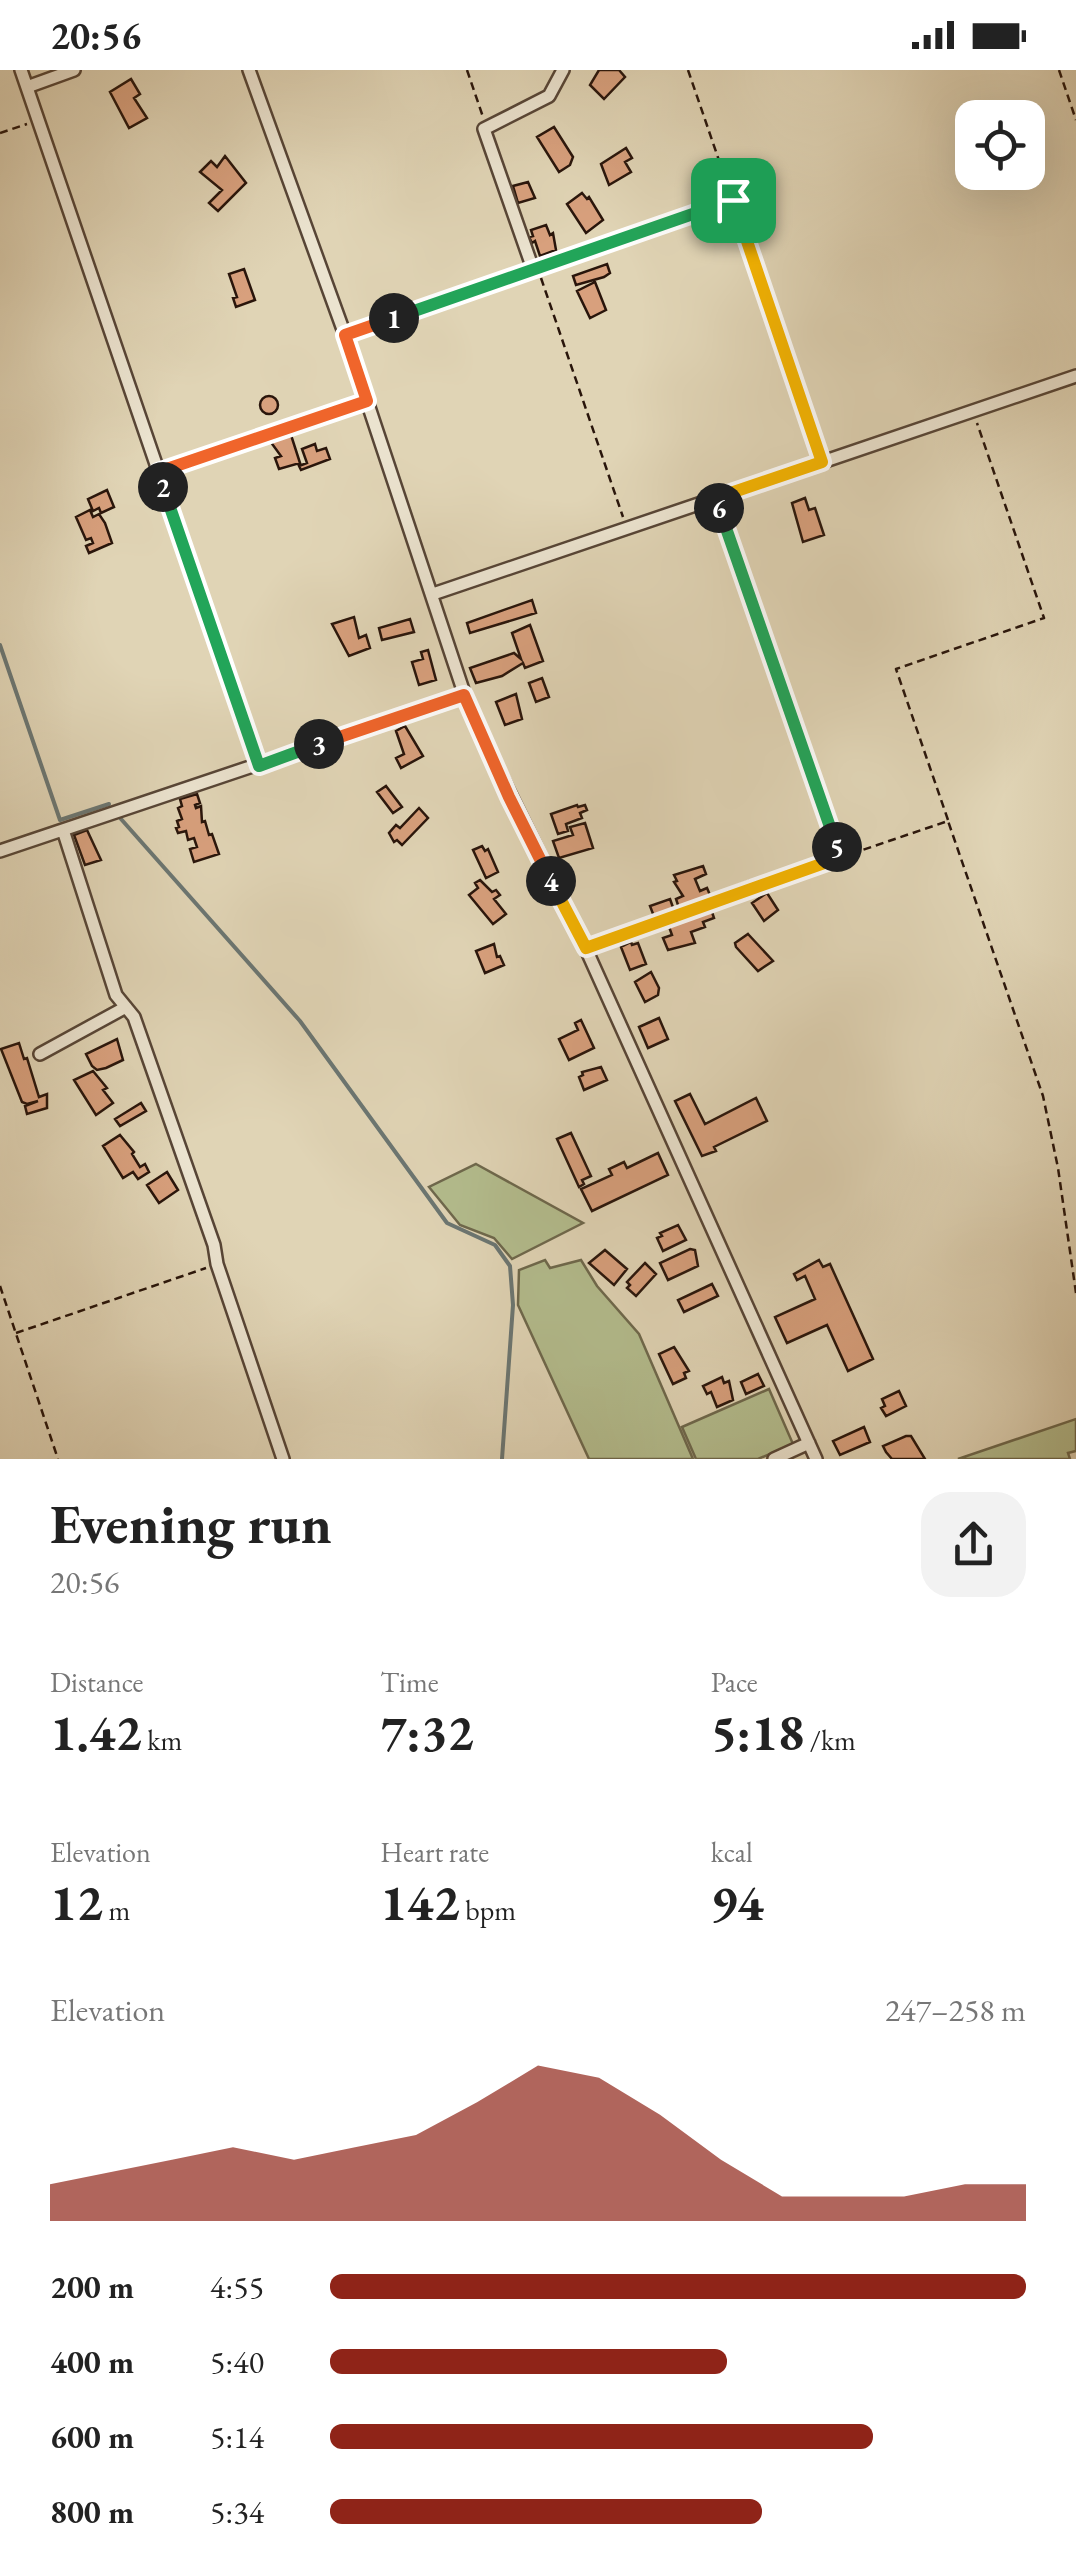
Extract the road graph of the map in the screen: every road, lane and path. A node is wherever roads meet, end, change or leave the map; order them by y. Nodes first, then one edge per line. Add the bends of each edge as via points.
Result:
1 (21, 70) edge
2 (74, 70) edge
3 (250, 70) edge
4 (468, 70) edge
5 (563, 70) edge
6 (688, 70) edge
7 (1059, 70) edge
8 (27, 87) junction
9 (38, 120) junction
10 (1076, 120) edge
11 (484, 129) junction
12 (0, 133) edge
13 (733, 200) junction
14 (628, 236) joint
15 (535, 268) junction
16 (345, 335) junction
17 (1076, 376) edge
18 (367, 401) junction
19 (974, 411) junction
20 (822, 462) junction
21 (158, 472) junction
22 (716, 498) junction
23 (627, 529) junction
24 (433, 594) junction
25 (464, 695) junction
26 (259, 766) junction
27 (948, 821) junction
28 (63, 830) junction
29 (0, 851) edge
30 (841, 857) junction
31 (752, 887) joint
32 (586, 948) junction
33 (126, 1007) junction
34 (40, 1054) dead end
35 (217, 1264) junction
36 (1075, 1284) edge
37 (0, 1286) edge
38 (1076, 1293) edge
39 (16, 1333) junction
40 (809, 1443) junction
41 (58, 1459) edge
42 (284, 1459) edge
43 (774, 1459) edge
44 (816, 1459) edge

1 - 8 street
2 - 8 street
3 - 16 street
4 - 11 path
5 - 11 street via 549,96
6 - 13 path
7 - 10 path
8 - 9 street
9 - 12 path
9 - 21 street
11 - 15 street
13 - 14 path
13 - 20 path
14 - 15 street
15 - 16 street
15 - 23 path
16 - 18 street
17 - 19 street
18 - 21 street
18 - 24 street
19 - 20 street
19 - 27 path via 1044,618 896,669
20 - 22 street
21 - 26 street
22 - 23 street
22 - 30 path
23 - 24 street
24 - 25 street
25 - 26 street
25 - 32 street
26 - 28 street
27 - 30 path
27 - 36 path via 1042,1096
28 - 29 street
28 - 33 street via 116,994
30 - 31 path
31 - 32 street
32 - 40 street
33 - 34 street
33 - 35 street
35 - 39 path
35 - 42 street
36 - 38 path
37 - 39 path
39 - 41 path
40 - 43 street
40 - 44 street

